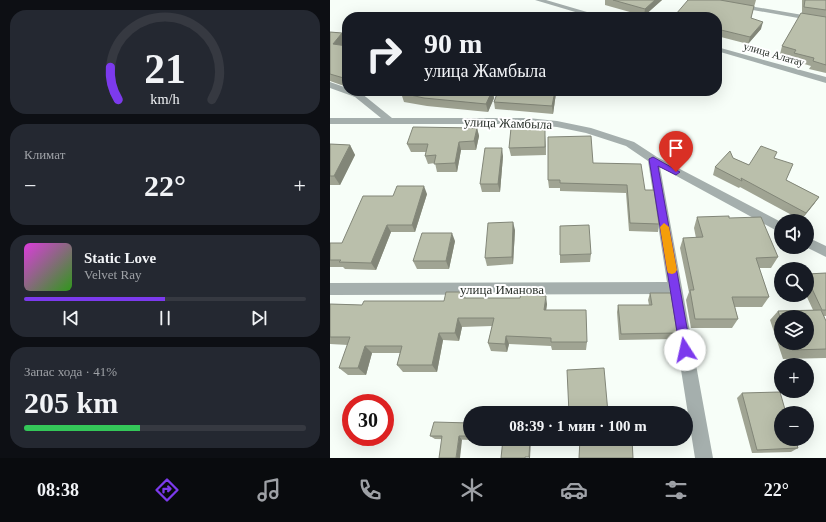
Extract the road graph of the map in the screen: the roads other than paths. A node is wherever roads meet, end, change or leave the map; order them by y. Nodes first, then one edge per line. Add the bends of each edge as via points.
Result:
1 (538, 0) edge
2 (729, 5) edge
3 (582, 12) edge
4 (826, 21) edge
5 (722, 50) edge
6 (826, 80) edge
7 (330, 85) edge
8 (342, 89) edge
9 (359, 96) edge
10 (330, 121) edge
11 (390, 121) junction
12 (653, 159) junction
13 (774, 224) edge
14 (814, 246) edge
15 (826, 252) edge
16 (675, 288) junction
17 (330, 289) edge
18 (704, 458) edge

1 - 3 street
2 - 4 street
5 - 6 street, улица Алатау
7 - 8 street
9 - 11 street
10 - 11 street, улица Жамбыла
11 - 12 street, улица Жамбыла via 528,121 557,124 588,130 630,144
12 - 13 street, улица Жамбыла
12 - 16 street
14 - 15 street
16 - 17 street, улица Иманова
16 - 18 street

